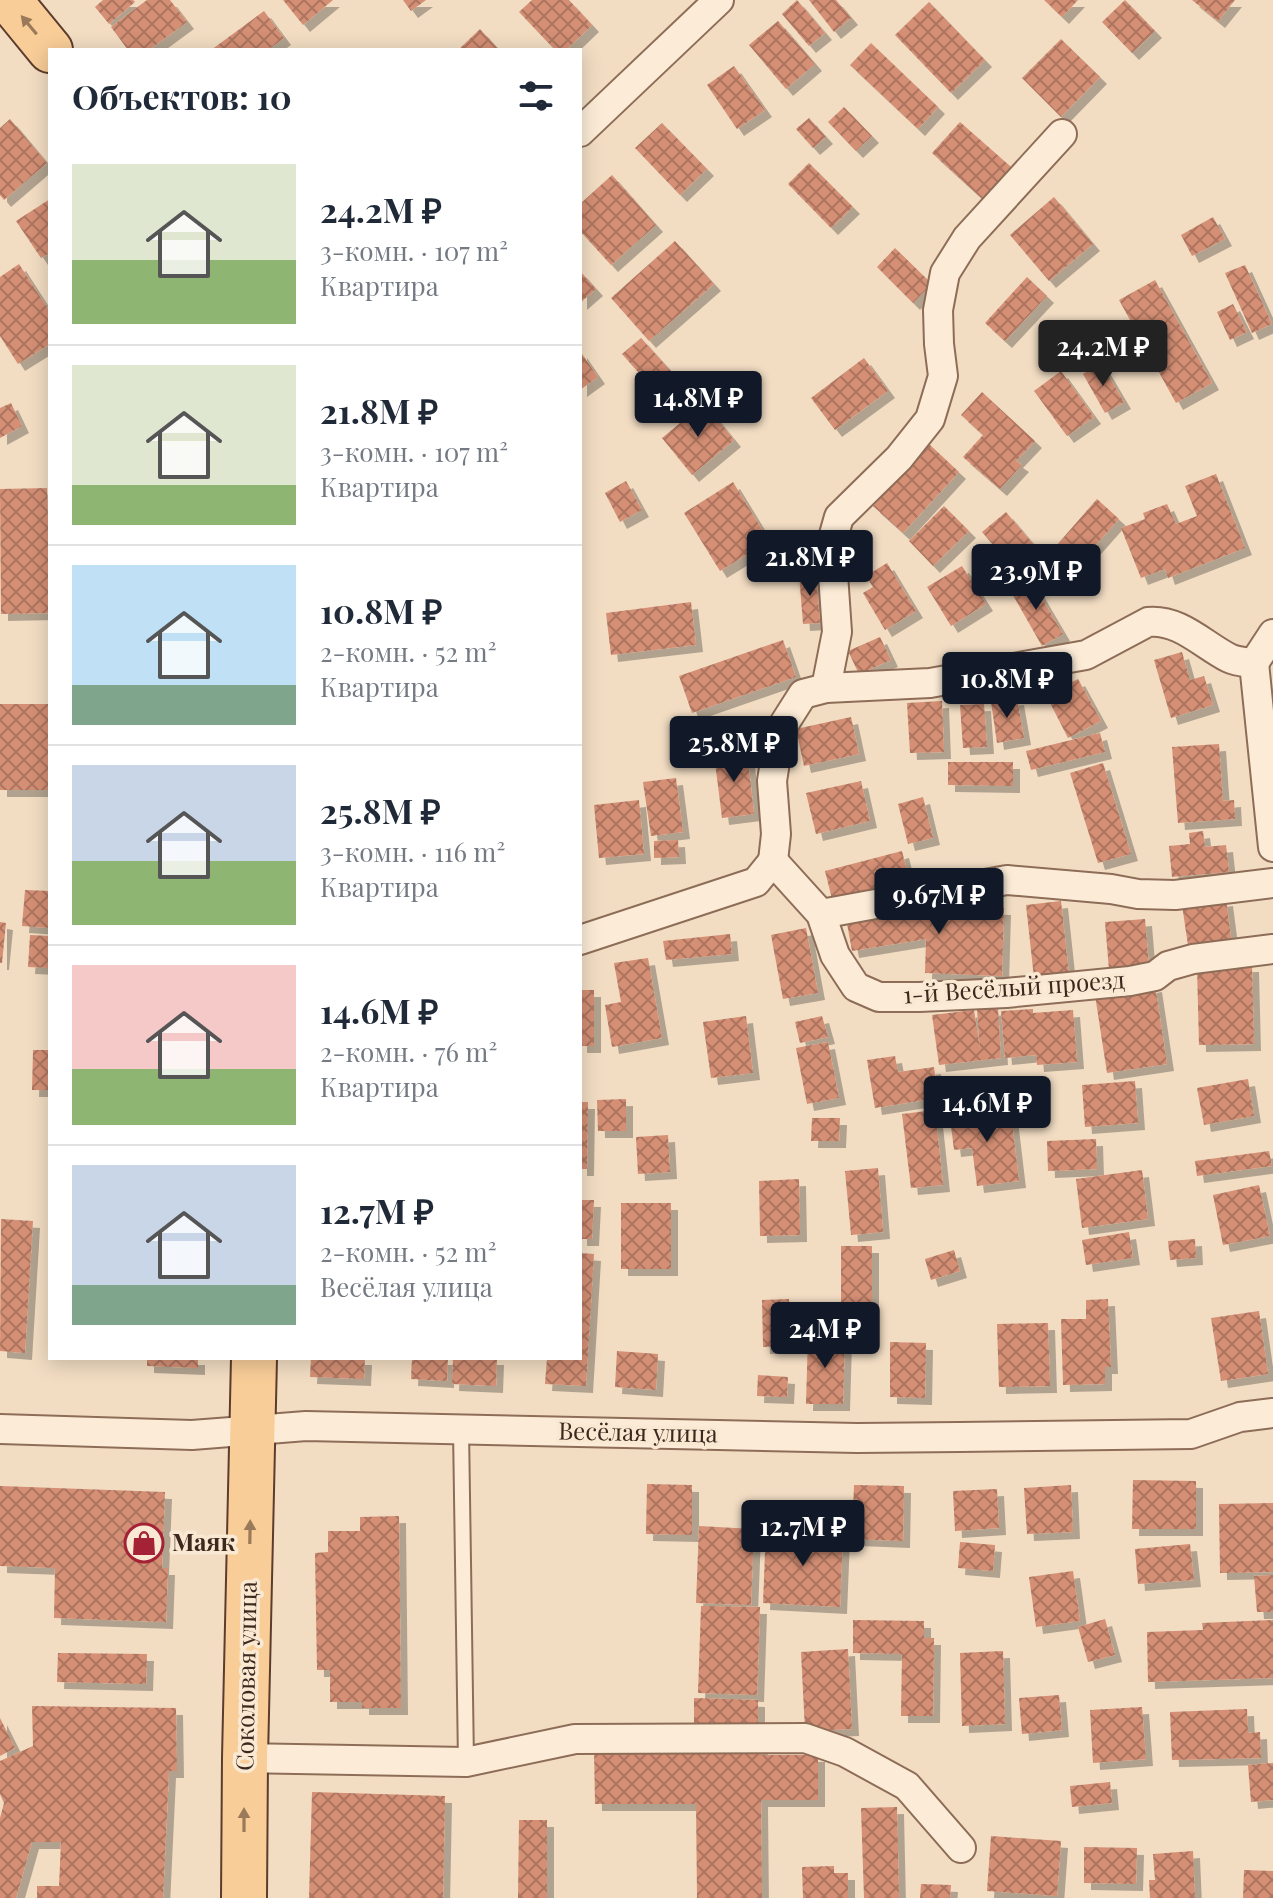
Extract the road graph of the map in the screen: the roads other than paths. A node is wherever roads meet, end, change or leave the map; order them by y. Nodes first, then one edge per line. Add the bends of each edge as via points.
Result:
1 (9, 0) edge
2 (719, 0) edge
3 (48, 48) edge
4 (582, 130) edge
5 (1062, 134) dead end
6 (1273, 634) edge
7 (1254, 663) junction
8 (826, 688) junction
9 (1273, 847) edge
10 (773, 861) junction
11 (1273, 883) edge
12 (821, 914) junction
13 (582, 939) edge
14 (1273, 949) edge
15 (254, 1360) edge
16 (1273, 1413) edge
17 (0, 1429) edge
18 (461, 1429) junction
19 (252, 1431) junction
20 (245, 1758) junction
21 (466, 1762) junction
22 (961, 1848) dead end
23 (244, 1898) edge

3 -> 1 main road
2 - 4 street
5 - 8 street via 967,238 945,273 938,310 943,376 930,419 839,517 831,545 837,632
6 - 7 street
7 - 8 street via 1232,660 1188,631 1158,621 1086,655 930,683
7 - 9 street
8 - 10 street via 803,694 784,724 772,781
10 - 12 street, 1-й Весёлый проезд
10 - 13 street via 756,882
11 - 12 street via 1175,895 1007,880
12 - 14 street, 1-й Весёлый проезд via 835,955 856,987 879,997 1006,993 1130,981 1193,959
15 - 19 main road, Соколовая улица
16 - 18 street, Весёлая улица via 1240,1417 1191,1434 857,1438
17 - 19 street, Весёлая улица via 192,1435
18 - 19 street, Весёлая улица via 306,1426
18 - 21 lane
20 -> 19 main road, Соколовая улица
20 - 21 street
23 -> 20 main road, Соколовая улица
21 - 22 street via 575,1739 805,1738 845,1752 907,1786

